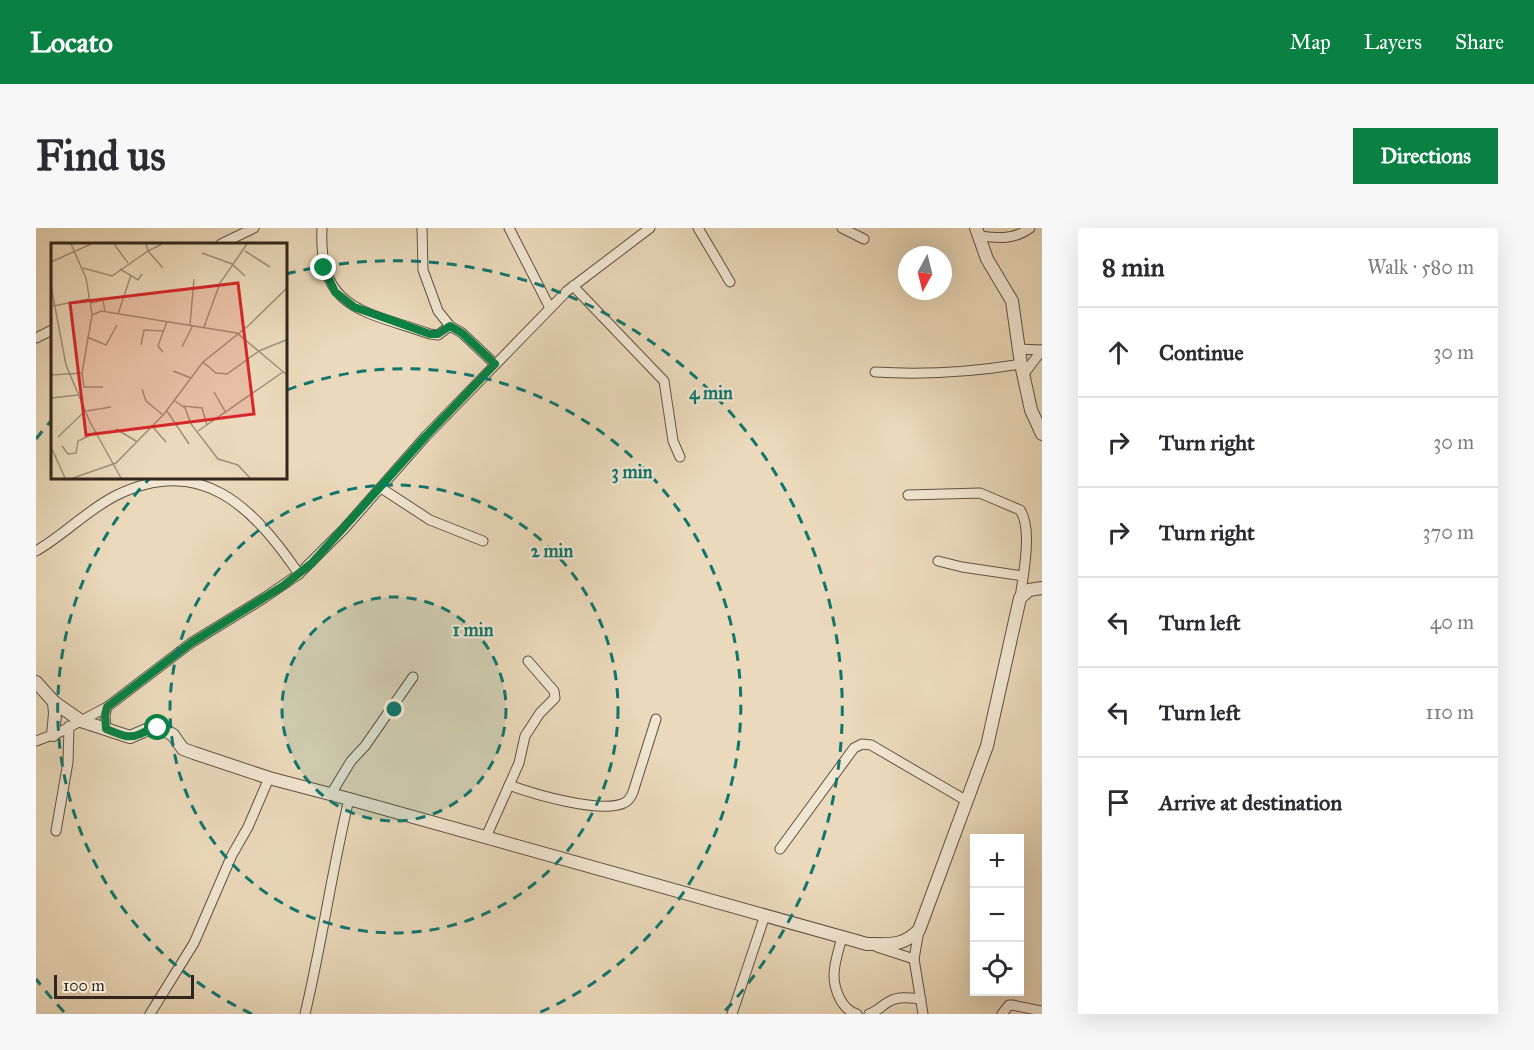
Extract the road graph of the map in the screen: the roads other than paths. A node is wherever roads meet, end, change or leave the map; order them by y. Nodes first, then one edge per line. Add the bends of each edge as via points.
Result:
1 (254, 228) edge
2 (322, 228) edge
3 (422, 228) edge
4 (509, 228) edge
5 (649, 228) edge
6 (698, 228) edge
7 (842, 228) edge
8 (1030, 228) edge
9 (978, 232) edge
10 (864, 239) dead end
11 (223, 243) edge
12 (730, 282) dead end
13 (573, 286) junction
14 (550, 308) junction
15 (450, 326) junction
16 (51, 330) edge
17 (36, 338) edge
18 (1017, 349) junction
19 (1042, 350) edge
20 (495, 364) junction
21 (1022, 369) junction
22 (875, 372) dead end
23 (1042, 434) edge
24 (680, 457) dead end
25 (381, 488) junction
26 (908, 495) dead end
27 (483, 541) dead end
28 (36, 551) edge
29 (938, 561) dead end
30 (299, 574) junction
31 (1023, 576) junction
32 (1042, 588) edge
33 (1020, 597) junction
34 (528, 661) dead end
35 (413, 677) dead end
36 (36, 682) edge
37 (54, 702) junction
38 (107, 707) junction
39 (656, 719) dead end
40 (75, 724) junction
41 (106, 729) junction
42 (53, 735) junction
43 (36, 741) edge
44 (269, 778) junction
45 (509, 785) junction
46 (331, 794) junction
47 (349, 799) junction
48 (967, 801) junction
49 (56, 831) dead end
50 (486, 837) junction
51 (780, 849) dead end
52 (765, 915) junction
53 (919, 930) junction
54 (842, 937) junction
55 (867, 944) junction
56 (914, 959) junction
57 (921, 999) junction
58 (1042, 1011) edge
59 (150, 1014) edge
60 (305, 1014) edge
61 (732, 1014) edge
62 (857, 1014) edge
63 (869, 1014) edge
64 (923, 1014) edge
65 (1002, 1014) edge

1 - 11 street
2 - 15 street via 324,268 343,299 354,307 430,334
3 - 15 street via 425,277 438,311
4 - 14 street
5 - 13 street
6 - 12 street
7 - 10 street
8 - 9 street via 1010,237
9 - 18 street via 987,258 1015,308
13 - 14 street
13 - 24 street via 664,381 671,432
14 - 20 street
15 - 20 street
16 - 17 street
18 - 19 street
18 - 21 street
19 - 21 street
20 - 25 street
21 - 22 street
21 - 23 street via 1031,410
25 - 27 street via 430,520
25 - 30 street
26 - 31 street via 980,493 1020,510 1026,536
28 - 30 street via 116,496 147,485 184,481 211,489 245,508
29 - 31 street
30 - 38 street via 191,643
31 - 33 street
32 - 33 street via 1029,590
33 - 48 street via 987,746
34 - 45 street via 556,696 525,736
35 - 46 street
36 - 37 street
37 - 40 street
37 - 42 street
38 - 40 street
38 - 41 street
39 - 45 street via 633,792 623,804 559,800
40 - 41 street
40 - 42 street
40 - 49 street
41 - 44 street via 130,737 151,728 163,729 183,749
42 - 43 street
44 - 46 street
44 - 59 street via 194,944
45 - 50 street
46 - 47 street
47 - 50 street
47 - 60 street
48 - 51 street via 871,745 862,744 854,748
48 - 53 street
50 - 52 street
52 - 54 street
52 - 61 street
53 - 55 street via 898,944
53 - 56 street
54 - 55 street
54 - 62 street via 834,975 845,1007
55 - 56 street
56 - 57 street
57 - 63 street via 890,1000
57 - 64 street
58 - 65 street via 1009,1005

